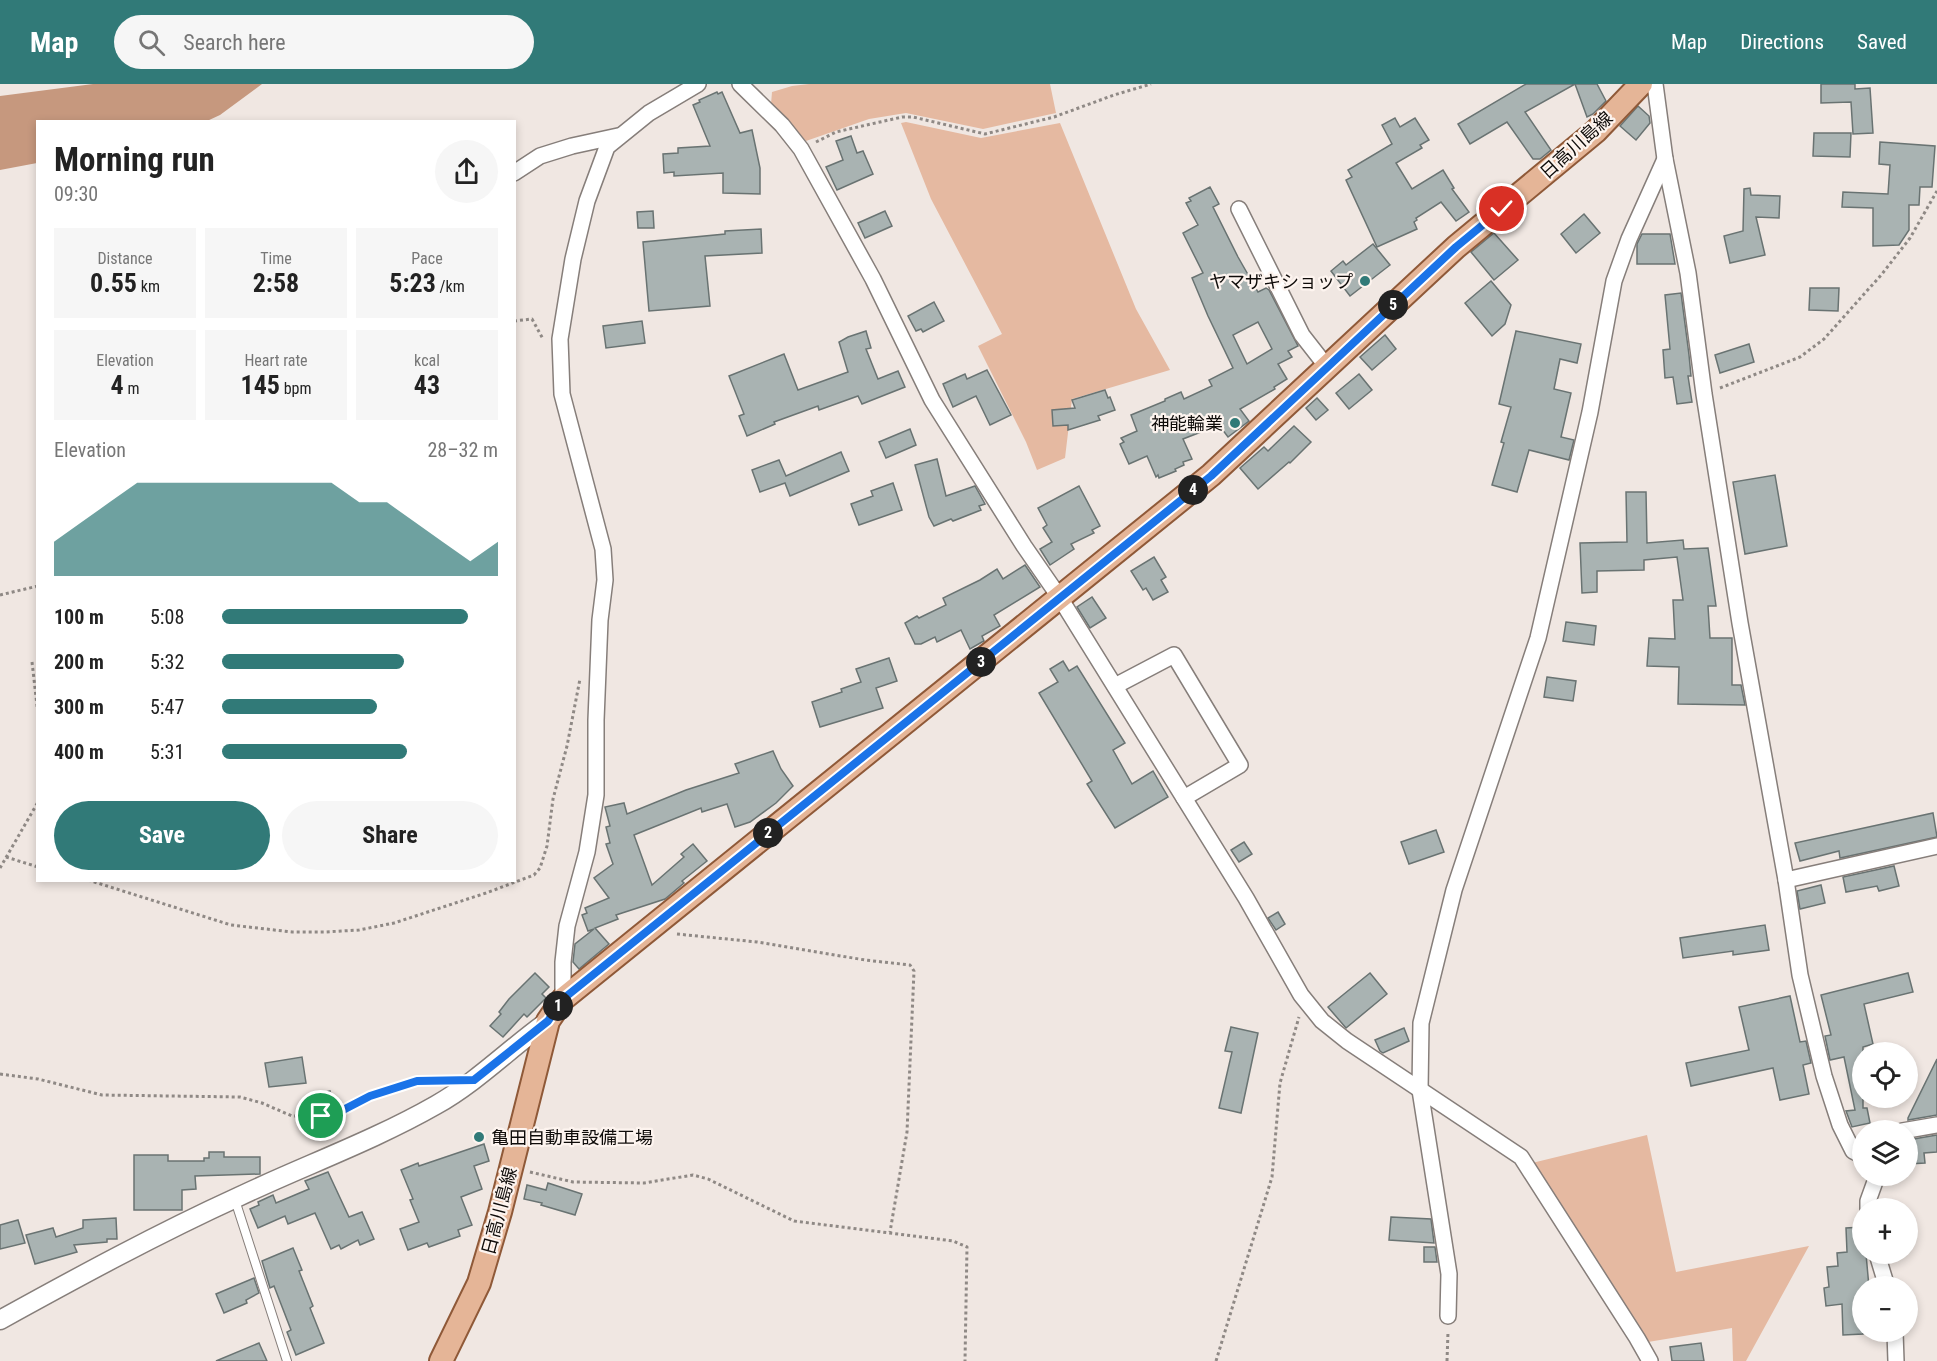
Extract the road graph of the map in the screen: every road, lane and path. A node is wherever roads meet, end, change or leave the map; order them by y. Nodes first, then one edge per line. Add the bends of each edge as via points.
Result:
1 (698, 84) edge
2 (740, 84) edge
3 (1151, 84) edge
4 (1641, 84) edge
5 (1655, 84) edge
6 (621, 136) junction
7 (801, 149) junction
8 (1665, 159) junction
9 (516, 172) edge
10 (1937, 191) edge
11 (1239, 208) dead end
12 (516, 321) edge
13 (560, 339) junction
14 (1327, 367) junction
15 (1704, 394) junction
16 (36, 586) edge
17 (0, 595) edge
18 (1060, 598) junction
19 (32, 662) dead end
20 (582, 669) dead end
21 (1114, 686) junction
22 (36, 697) edge
23 (1184, 798) junction
24 (36, 805) edge
25 (1937, 846) edge
26 (6, 857) junction
27 (36, 866) edge
28 (0, 868) edge
29 (1786, 880) junction
30 (94, 882) edge
31 (515, 882) edge
32 (516, 882) edge
33 (660, 920) junction
34 (563, 999) junction
35 (1304, 999) junction
36 (548, 1021) junction
37 (0, 1074) edge
38 (474, 1080) junction
39 (1420, 1090) junction
40 (1937, 1125) edge
41 (1918, 1128) edge
42 (1852, 1150) edge
43 (511, 1168) junction
44 (234, 1198) junction
45 (890, 1232) junction
46 (1448, 1316) joint
47 (0, 1320) edge
48 (1895, 1342) edge
49 (287, 1361) edge
50 (441, 1361) edge
51 (965, 1361) edge
52 (1216, 1361) edge
53 (1447, 1361) edge
54 (1650, 1361) edge
55 (1896, 1361) edge

1 - 6 street via 649,113
2 - 7 street
3 - 7 path via 1054,117 985,134 902,117 836,132
4 - 14 main road, 日高川島線 via 1596,131 1456,247
5 - 8 street
6 - 9 street via 540,156
6 - 13 street via 607,147 587,201
7 - 18 street via 873,279 932,400
8 - 15 street via 1688,273
8 - 39 street via 1614,281 1590,412 1538,638 1454,890 1421,1023
10 - 15 path via 1910,238 1824,339 1800,357
11 - 14 street via 1302,335
12 - 13 path via 532,319 543,339
13 - 34 street via 562,394 603,549 604,580 596,795 587,852 567,926
14 - 18 main road, 日高川島線 via 1211,476
15 - 29 street
16 - 17 path
18 - 21 street
18 - 33 main road, 日高川島線
19 - 22 path
20 - 32 path via 553,799 548,846 534,875
21 - 23 street
21 - 23 street via 1174,655 1240,765
23 - 35 street
24 - 26 path
25 - 29 street
26 - 27 path
26 - 28 path
29 - 42 street via 1800,975 1824,1076
30 - 31 path via 231,925 303,932 359,930 394,923
33 - 34 main road, 日高川島線
33 - 45 path via 675,934 910,965 914,971 907,1132
34 - 36 main road, 日高川島線
35 - 39 street via 1322,1021 1347,1041
35 - 52 path via 1280,1083 1272,1177
36 - 38 street
36 - 43 main road, 日高川島線
37 - 38 path via 102,1095 240,1097 292,1116 321,1116 343,1110 370,1096 417,1081
38 - 44 street via 398,1125
39 - 46 street via 1449,1274
39 - 54 street via 1521,1157
40 - 41 street
43 - 45 path via 573,1182 644,1183 693,1175 794,1221
43 - 50 main road, 日高川島線 via 479,1283
44 - 47 street
44 - 49 lane
45 - 51 path via 953,1240 967,1247
46 - 53 path
48 - 55 street

